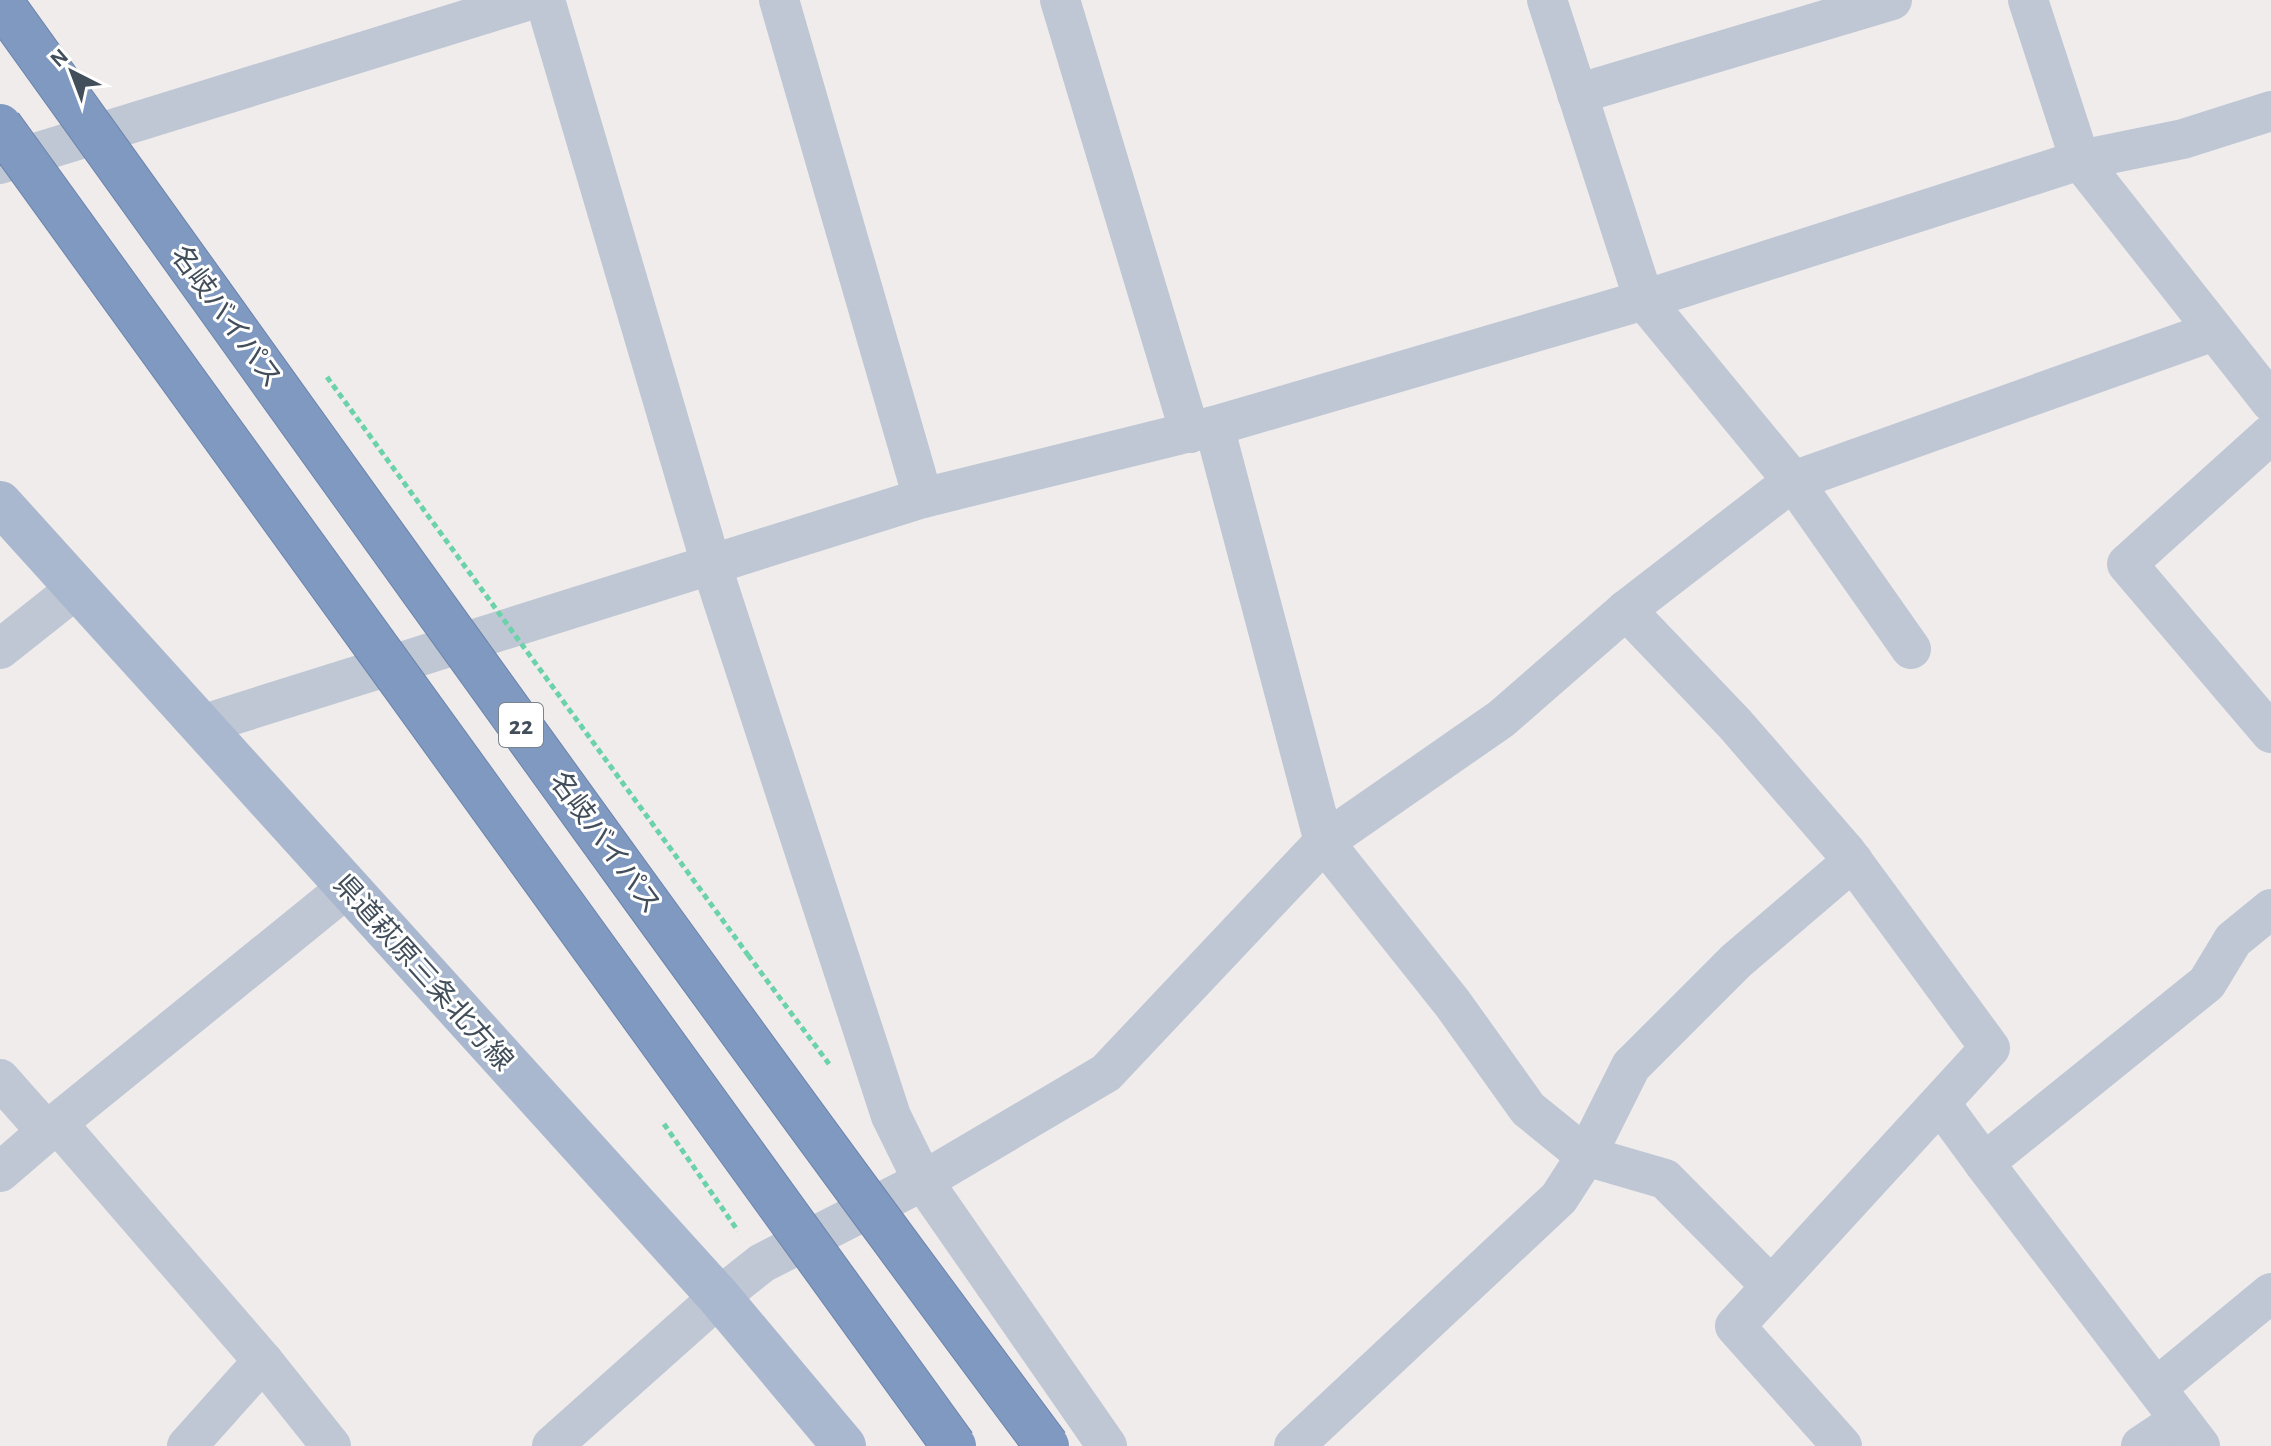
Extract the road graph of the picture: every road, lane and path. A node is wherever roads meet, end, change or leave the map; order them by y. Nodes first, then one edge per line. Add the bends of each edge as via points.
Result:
1 (530, 0) edge
2 (545, 0) edge
3 (779, 0) edge
4 (1060, 0) edge
5 (1547, 0) edge
6 (1892, 0) edge
7 (2028, 0) edge
8 (0, 1) edge
9 (479, 8) edge
10 (1577, 94) junction
11 (2271, 111) edge
12 (0, 126) edge
13 (2080, 160) junction
14 (0, 164) edge
15 (1644, 300) junction
16 (2214, 331) junction
17 (326, 376) dead end
18 (2271, 402) edge
19 (1202, 430) junction
20 (2271, 434) edge
21 (1793, 481) junction
22 (923, 498) junction
23 (0, 503) edge
24 (711, 564) junction
25 (77, 588) junction
26 (1626, 610) junction
27 (0, 649) edge
28 (1911, 649) dead end
29 (201, 725) junction
30 (2271, 733) edge
31 (1324, 842) junction
32 (1853, 861) junction
33 (348, 887) junction
34 (2271, 909) edge
35 (831, 1068) dead end
36 (0, 1079) edge
37 (1940, 1103) junction
38 (657, 1113) dead end
39 (52, 1127) junction
40 (1586, 1156) junction
41 (1984, 1163) junction
42 (0, 1172) edge
43 (923, 1181) junction
44 (762, 1263) junction
45 (1771, 1286) junction
46 (2271, 1293) edge
47 (719, 1297) junction
48 (263, 1361) junction
49 (2156, 1388) junction
50 (2190, 1433) edge
51 (187, 1446) edge
52 (331, 1446) edge
53 (552, 1446) edge
54 (844, 1446) edge
55 (954, 1446) edge
56 (1047, 1446) edge
57 (1107, 1446) edge
58 (1294, 1446) edge
59 (1842, 1446) edge
60 (2141, 1446) edge

1 - 9 street
2 - 24 street
3 - 22 street
4 - 19 street
5 - 10 street
6 - 10 street
7 - 13 street
8 - 56 highway, 名岐バイパス / 22, bridge
9 - 14 street
10 - 15 street
11 - 13 street via 2183,139
12 - 55 highway, 22, bridge
13 - 15 street
13 - 16 street
15 - 19 street
15 - 21 street
16 - 18 street
16 - 21 street
17 - 35 path, bridge
19 - 22 street
19 - 31 street
20 - 30 street via 2127,564
21 - 26 street
21 - 28 street
22 - 24 street
23 - 25 main road, 県道萩原三条北方線
24 - 29 street
24 - 43 street via 891,1116
25 - 27 street
25 - 29 main road, 県道萩原三条北方線
26 - 31 street via 1501,719
26 - 32 street via 1735,724
29 - 33 main road, 県道萩原三条北方線
31 - 40 street via 1453,1004 1528,1109
31 - 43 street via 1106,1073
32 - 37 street via 1990,1048
32 - 40 street via 1736,961 1631,1066
33 - 39 street
33 - 47 main road, 県道萩原三条北方線
34 - 41 street via 2233,940 2207,983
36 - 39 street
37 - 41 street
37 - 45 street
38 - 44 path
39 - 42 street
39 - 48 street
40 - 45 street via 1665,1179
40 - 58 street via 1559,1198
41 - 49 street
43 - 44 street
43 - 57 street
44 - 47 street
45 - 59 street via 1735,1326
46 - 49 street
47 - 53 street
47 - 54 main road, 県道萩原三条北方線
48 - 51 street
48 - 52 street
49 - 50 street
50 - 60 street

